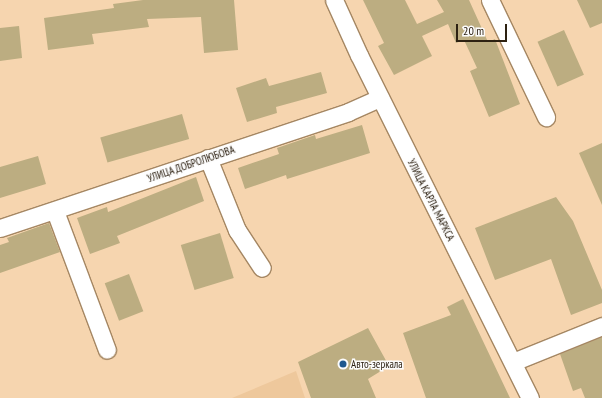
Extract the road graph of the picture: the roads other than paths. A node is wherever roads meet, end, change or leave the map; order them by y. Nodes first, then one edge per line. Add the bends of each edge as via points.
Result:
1 (334, 0) edge
2 (490, 0) edge
3 (380, 98) junction
4 (546, 117) dead end
5 (208, 158) junction
6 (55, 211) junction
7 (0, 228) edge
8 (262, 268) dead end
9 (602, 326) edge
10 (107, 350) dead end
11 (512, 362) junction
12 (530, 398) edge

1 - 3 street, УЛИЦА КАРЛА МАРКСА
2 - 4 street
3 - 5 street, УЛИЦА ДОБРОЛЮБОВА via 348,112
3 - 11 street, УЛИЦА КАРЛА МАРКСА
5 - 6 street, УЛИЦА ДОБРОЛЮБОВА
5 - 8 street via 237,230
6 - 7 street, УЛИЦА ДОБРОЛЮБОВА
6 - 10 street
9 - 11 street
11 - 12 street, УЛИЦА КАРЛА МАРКСА

